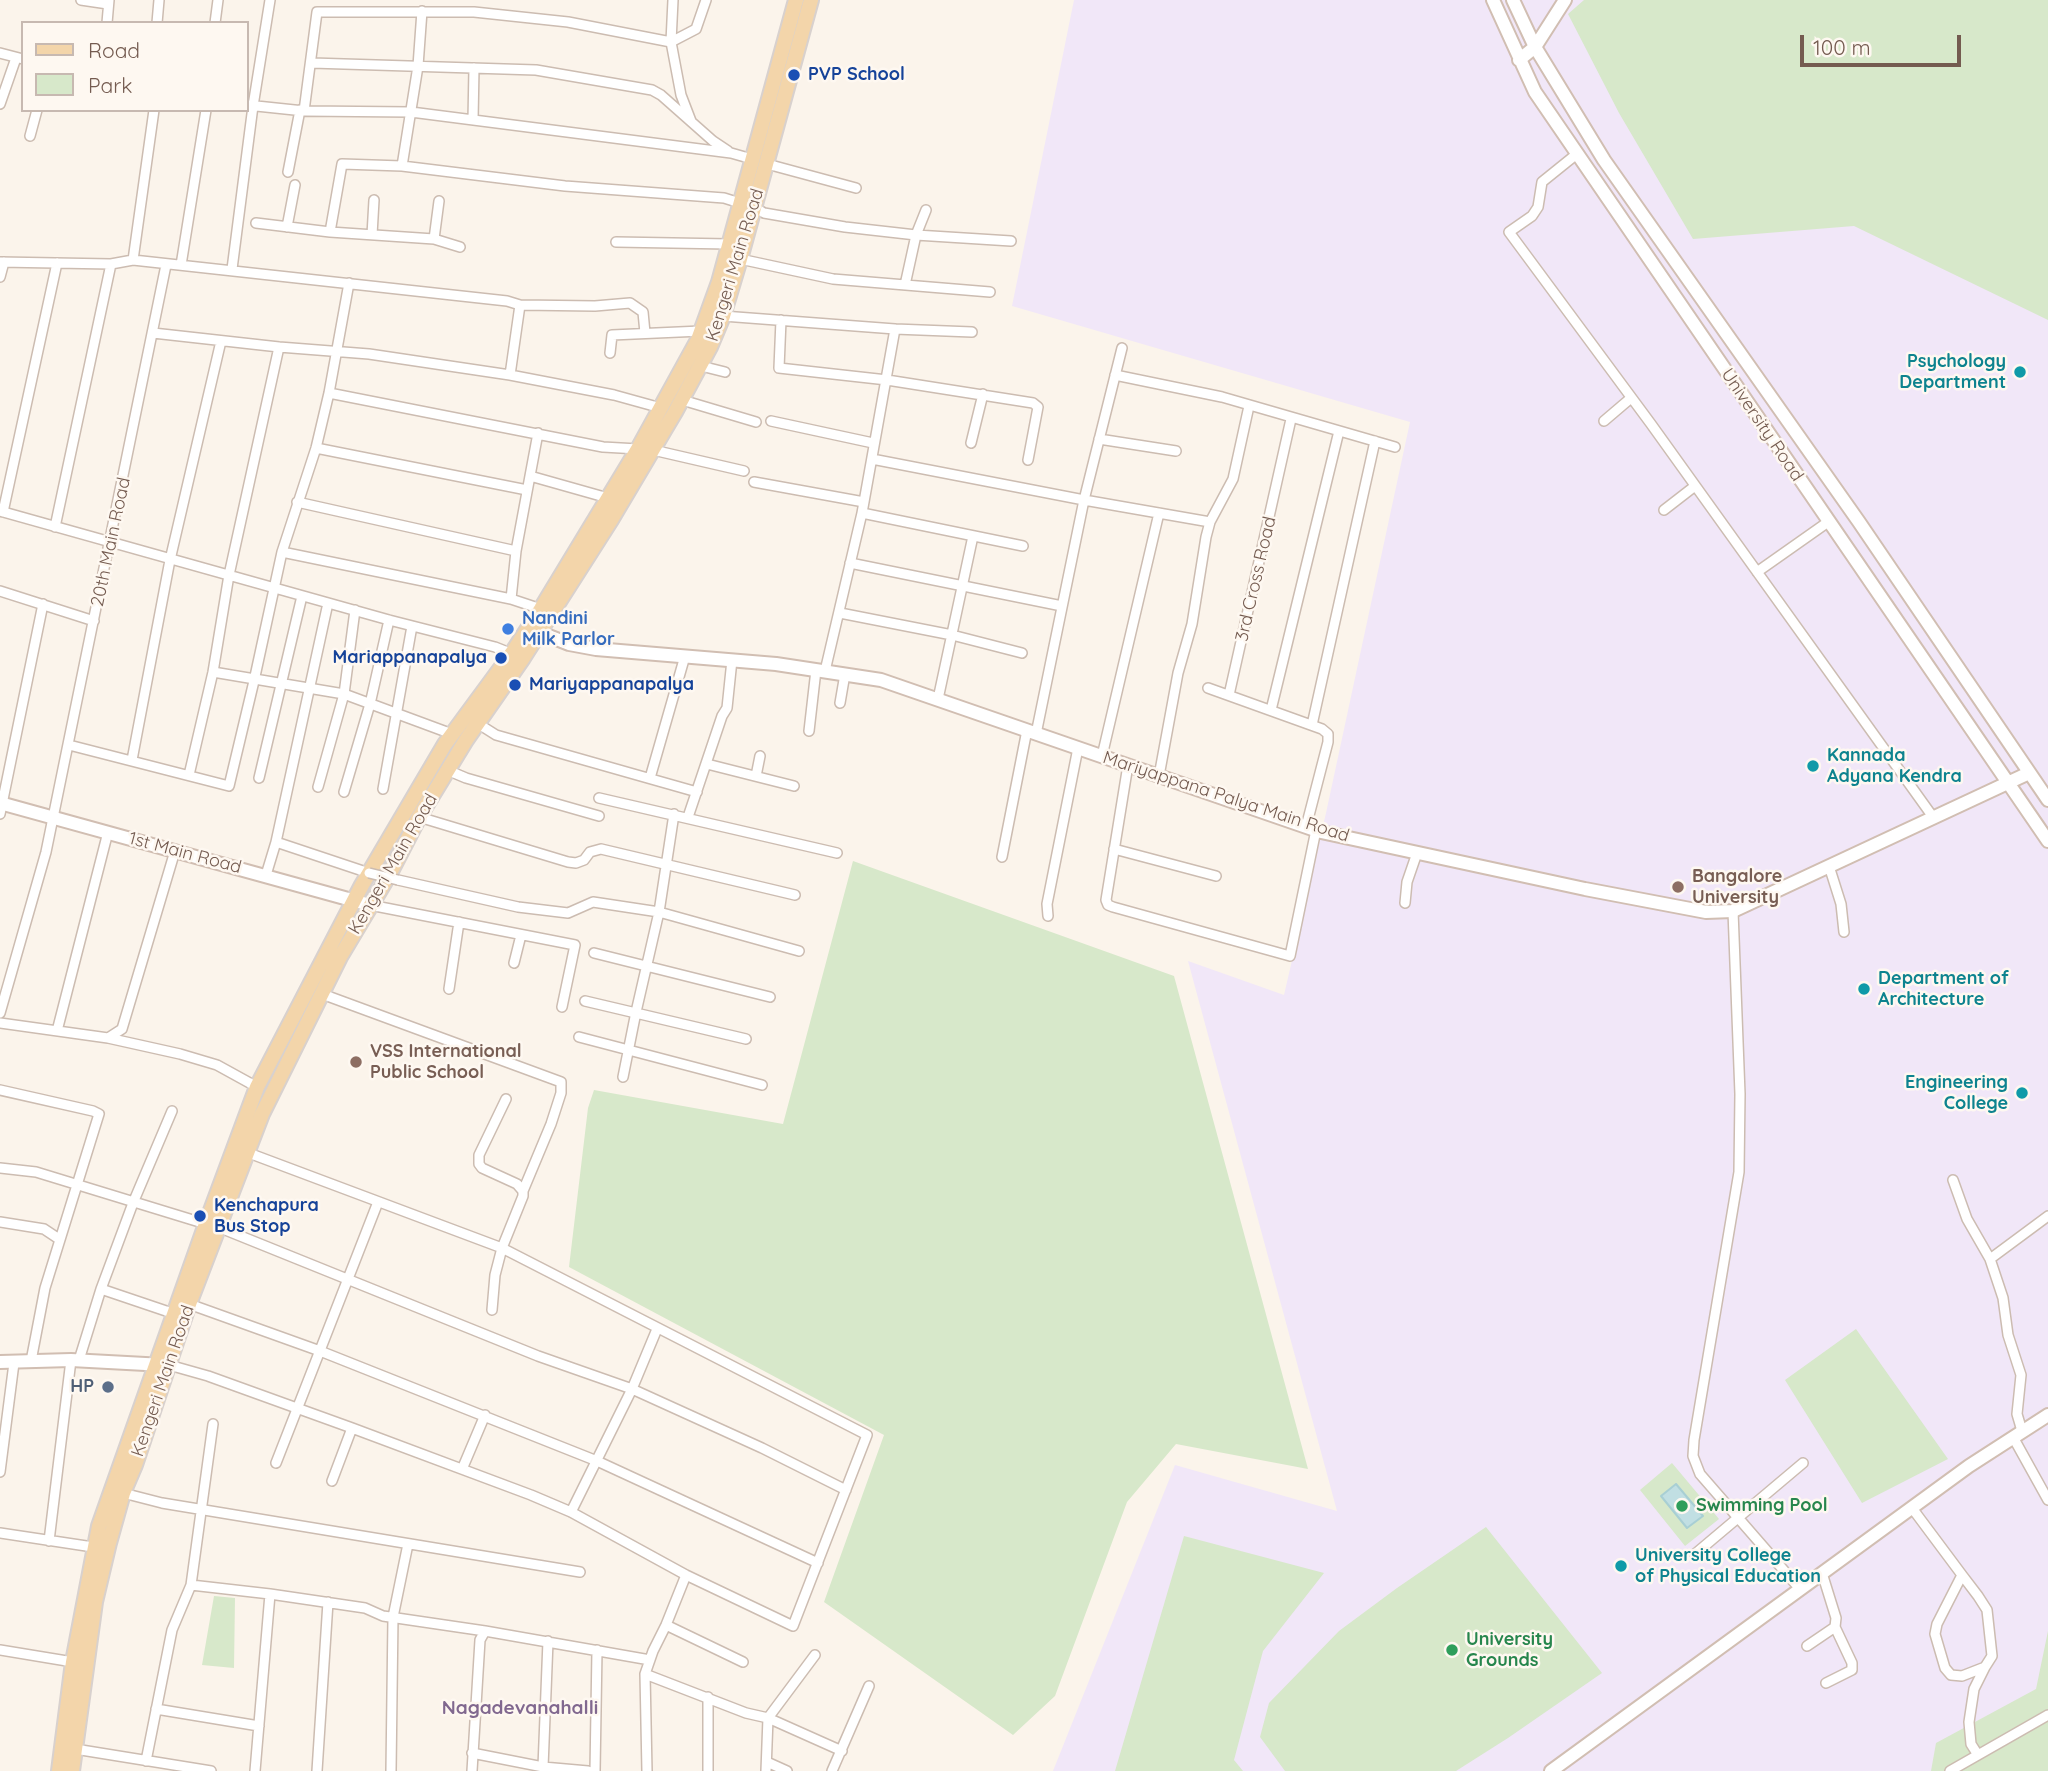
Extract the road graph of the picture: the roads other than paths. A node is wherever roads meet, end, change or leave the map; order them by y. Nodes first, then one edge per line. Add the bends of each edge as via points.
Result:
1 (80, 0) edge
2 (159, 0) edge
3 (218, 0) edge
4 (270, 0) edge
5 (673, 0) edge
6 (706, 0) edge
7 (796, 0) edge
8 (811, 0) edge
9 (1493, 0) edge
10 (1513, 0) edge
11 (1564, 0) edge
12 (109, 2) edge
13 (422, 11) junction
14 (107, 21) edge
15 (157, 21) edge
16 (215, 21) edge
17 (671, 42) junction
18 (1535, 47) junction
19 (0, 53) edge
20 (20, 59) edge
21 (1519, 60) junction
22 (312, 64) junction
23 (418, 66) junction
24 (474, 68) junction
25 (0, 104) edge
26 (250, 105) edge
27 (302, 111) junction
28 (36, 112) edge
29 (154, 112) edge
30 (206, 112) edge
31 (411, 112) junction
32 (473, 120) junction
33 (691, 121) junction
34 (30, 136) dead end
35 (731, 153) junction
36 (1578, 153) junction
37 (752, 159) junction
38 (767, 164) junction
39 (402, 166) junction
40 (288, 173) dead end
41 (295, 184) dead end
42 (856, 188) dead end
43 (373, 200) dead end
44 (439, 201) dead end
45 (747, 205) junction
46 (926, 210) dead end
47 (256, 223) dead end
48 (287, 227) junction
49 (330, 232) junction
50 (372, 235) junction
51 (916, 235) junction
52 (434, 239) junction
53 (1012, 241) dead end
54 (617, 242) dead end
55 (729, 244) junction
56 (460, 247) dead end
57 (740, 259) junction
58 (133, 260) junction
59 (2, 262) edge
60 (57, 263) junction
61 (111, 264) junction
62 (166, 265) junction
63 (181, 265) junction
64 (232, 269) junction
65 (0, 277) edge
66 (349, 283) junction
67 (905, 285) junction
68 (990, 292) dead end
69 (520, 305) junction
70 (723, 316) junction
71 (781, 320) junction
72 (895, 329) junction
73 (701, 331) junction
74 (972, 332) dead end
75 (153, 333) junction
76 (645, 333) junction
77 (221, 341) junction
78 (279, 347) junction
79 (1122, 348) dead end
80 (337, 352) junction
81 (610, 353) dead end
82 (701, 366) junction
83 (725, 372) dead end
84 (510, 375) junction
85 (1115, 375) junction
86 (887, 380) junction
87 (329, 393) junction
88 (982, 394) junction
89 (1631, 398) junction
90 (682, 400) junction
91 (1249, 406) junction
92 (661, 408) junction
93 (1292, 418) junction
94 (771, 421) dead end
95 (1604, 421) dead end
96 (756, 422) dead end
97 (1339, 431) junction
98 (538, 433) junction
99 (1099, 439) junction
100 (1375, 441) junction
101 (873, 443) junction
102 (971, 443) dead end
103 (1395, 447) dead end
104 (316, 448) junction
105 (645, 449) junction
106 (1176, 451) dead end
107 (872, 458) junction
108 (1028, 460) dead end
109 (744, 471) dead end
110 (530, 476) junction
111 (754, 482) dead end
112 (1695, 486) junction
113 (527, 490) junction
114 (608, 498) junction
115 (1084, 500) junction
116 (297, 502) junction
117 (864, 502) junction
118 (1664, 510) dead end
119 (2, 512) edge
120 (862, 513) junction
121 (1158, 513) junction
122 (1210, 522) junction
123 (1828, 522) junction
124 (55, 527) junction
125 (973, 536) junction
126 (111, 542) junction
127 (1023, 546) dead end
128 (516, 551) junction
129 (282, 552) junction
130 (170, 559) junction
131 (850, 563) junction
132 (1757, 572) junction
133 (229, 575) junction
134 (962, 587) junction
135 (275, 588) junction
136 (0, 591) edge
137 (302, 596) junction
138 (511, 599) junction
139 (328, 603) junction
140 (43, 604) junction
141 (1062, 606) junction
142 (355, 610) junction
143 (541, 610) junction
144 (840, 613) junction
145 (389, 620) junction
146 (94, 621) junction
147 (412, 626) junction
148 (534, 630) junction
149 (952, 635) junction
150 (1023, 653) dead end
151 (517, 655) junction
152 (685, 656) junction
153 (732, 660) junction
154 (821, 670) junction
155 (213, 672) junction
156 (845, 674) junction
157 (254, 681) junction
158 (282, 685) junction
159 (1208, 688) dead end
160 (309, 689) junction
161 (344, 694) junction
162 (1229, 695) junction
163 (938, 699) junction
164 (840, 703) dead end
165 (370, 704) junction
166 (1272, 710) junction
167 (396, 713) junction
168 (477, 723) junction
169 (1312, 725) junction
170 (809, 731) dead end
171 (1032, 732) junction
172 (452, 734) junction
173 (69, 745) junction
174 (1078, 748) junction
175 (760, 755) dead end
176 (1102, 756) junction
177 (132, 760) junction
178 (707, 764) junction
179 (1128, 765) junction
180 (447, 771) junction
181 (2029, 773) junction
182 (190, 775) junction
183 (756, 776) junction
184 (1159, 776) junction
185 (259, 778) dead end
186 (650, 778) junction
187 (2007, 782) junction
188 (794, 786) dead end
189 (318, 787) dead end
190 (383, 789) dead end
191 (344, 792) dead end
192 (697, 792) junction
193 (599, 798) dead end
194 (2048, 800) edge
195 (1, 807) edge
196 (674, 814) junction
197 (599, 816) dead end
198 (419, 817) junction
199 (688, 817) junction
200 (1933, 817) junction
201 (53, 818) junction
202 (1311, 829) junction
203 (108, 832) junction
204 (2048, 841) edge
205 (276, 842) junction
206 (1114, 849) junction
207 (175, 850) junction
208 (837, 853) dead end
209 (1417, 853) junction
210 (1002, 857) dead end
211 (666, 864) junction
212 (1829, 866) junction
213 (369, 873) junction
214 (266, 875) junction
215 (1216, 876) dead end
216 (795, 895) dead end
217 (355, 900) junction
218 (1405, 903) dead end
219 (370, 905) junction
220 (1733, 911) junction
221 (659, 912) junction
222 (1048, 916) dead end
223 (459, 922) junction
224 (1844, 932) dead end
225 (521, 935) junction
226 (799, 951) dead end
227 (594, 953) dead end
228 (514, 963) dead end
229 (647, 967) junction
230 (449, 989) dead end
231 (322, 994) junction
232 (770, 997) dead end
233 (585, 1001) dead end
234 (562, 1007) dead end
235 (636, 1012) junction
236 (0, 1013) edge
237 (0, 1023) edge
238 (57, 1031) junction
239 (579, 1037) dead end
240 (108, 1038) junction
241 (746, 1039) dead end
242 (629, 1048) junction
243 (623, 1077) dead end
244 (762, 1084) dead end
245 (257, 1087) junction
246 (0, 1090) edge
247 (506, 1099) dead end
248 (172, 1111) dead end
249 (246, 1152) junction
250 (0, 1168) edge
251 (1953, 1180) dead end
252 (75, 1186) junction
253 (523, 1191) junction
254 (378, 1202) junction
255 (133, 1203) junction
256 (2048, 1216) edge
257 (0, 1222) edge
258 (212, 1225) junction
259 (59, 1239) junction
260 (502, 1248) junction
261 (1990, 1259) junction
262 (349, 1280) junction
263 (101, 1289) junction
264 (189, 1304) junction
265 (492, 1310) dead end
266 (175, 1314) junction
267 (657, 1329) junction
268 (320, 1351) junction
269 (75, 1360) junction
270 (31, 1361) junction
271 (0, 1362) edge
272 (14, 1363) junction
273 (163, 1365) junction
274 (632, 1389) junction
275 (297, 1408) junction
276 (485, 1415) junction
277 (2048, 1415) edge
278 (213, 1424) dead end
279 (352, 1428) junction
280 (2018, 1434) junction
281 (597, 1461) junction
282 (276, 1463) dead end
283 (1803, 1463) dead end
284 (463, 1468) junction
285 (0, 1472) edge
286 (332, 1481) dead end
287 (846, 1490) junction
288 (123, 1493) junction
289 (2048, 1500) edge
290 (200, 1508) junction
291 (1912, 1508) junction
292 (571, 1512) junction
293 (1738, 1517) junction
294 (0, 1533) edge
295 (50, 1541) junction
296 (408, 1544) junction
297 (93, 1547) junction
298 (1695, 1554) dead end
299 (818, 1563) junction
300 (580, 1572) dead end
301 (1822, 1573) junction
302 (685, 1575) junction
303 (1962, 1575) junction
304 (191, 1585) junction
305 (1800, 1589) junction
306 (270, 1594) junction
307 (328, 1602) junction
308 (393, 1617) junction
309 (666, 1625) junction
310 (1835, 1627) junction
311 (485, 1631) junction
312 (548, 1641) junction
313 (1807, 1646) dead end
314 (0, 1650) edge
315 (597, 1650) junction
316 (815, 1655) dead end
317 (650, 1660) junction
318 (73, 1662) junction
319 (743, 1662) dead end
320 (1985, 1667) junction
321 (645, 1674) junction
322 (1826, 1682) dead end
323 (869, 1686) dead end
324 (708, 1697) junction
325 (156, 1709) junction
326 (768, 1718) junction
327 (2047, 1718) edge
328 (259, 1726) junction
329 (75, 1749) junction
330 (842, 1751) junction
331 (472, 1753) junction
332 (1978, 1755) junction
333 (146, 1761) junction
334 (542, 1767) junction
335 (766, 1767) edge
336 (59, 1771) edge
337 (72, 1771) edge
338 (211, 1771) edge
339 (254, 1771) edge
340 (317, 1771) edge
341 (391, 1771) edge
342 (472, 1771) edge
343 (588, 1771) edge
344 (594, 1771) edge
345 (647, 1771) edge
346 (708, 1771) edge
347 (787, 1771) edge
348 (832, 1771) edge
349 (1551, 1771) edge
350 (1950, 1771) edge

1 - 12 street
2 - 15 street
3 - 16 street
4 - 26 street
5 - 17 street
6 - 17 street via 696,29
7 - 37 main road, Kengeri Main Road
8 - 38 main road, Kengeri Main Road
9 - 21 street, University Road
10 - 18 street, University Road
11 - 18 street
12 - 14 street
13 - 17 street via 568,22
13 - 22 street via 317,12
13 - 23 street
17 - 33 street via 681,96
18 - 21 street
18 - 181 street, University Road via 1604,160
19 - 20 street
20 - 25 street
21 - 36 street, University Road via 1535,92
22 - 23 street
22 - 27 street
23 - 24 street
23 - 31 street
24 - 32 street
24 - 33 street via 536,69 652,90
26 - 27 street
26 - 64 street
27 - 31 street
27 - 40 street
28 - 34 street
29 - 58 street
30 - 63 street
31 - 32 street
31 - 39 street
32 - 35 street
33 - 35 street
35 - 37 street
36 - 89 street via 1542,182 1538,207 1509,232
36 - 123 street, University Road
37 - 45 main road, Kengeri Main Road
38 - 42 street
38 - 45 main road, Kengeri Main Road
39 - 45 street via 565,186 724,198
39 - 49 street via 342,164
41 - 48 street
43 - 50 street
44 - 52 street
45 - 51 street via 764,213
45 - 55 main road, Kengeri Main Road
45 - 57 main road, Kengeri Main Road
46 - 51 street
47 - 48 street
48 - 49 street
49 - 50 street
50 - 52 street
51 - 53 street
51 - 67 street
52 - 56 street
54 - 55 street
55 - 73 main road, Kengeri Main Road
57 - 67 street via 833,279
57 - 70 main road, Kengeri Main Road
58 - 61 street
58 - 62 street
59 - 60 street
59 - 65 street
60 - 61 street
60 - 119 street
61 - 124 street
62 - 63 street
62 - 75 street, 20th Main Road
63 - 64 street
64 - 66 street
66 - 69 street
66 - 80 street
67 - 68 street
69 - 76 street via 630,303 643,312
69 - 84 street
70 - 71 street
70 - 82 main road, Kengeri Main Road
71 - 72 street
71 - 86 street via 779,368
72 - 74 street
72 - 86 street
73 - 76 street
73 - 92 main road, Kengeri Main Road
75 - 77 street
75 - 126 street, 20th Main Road
76 - 81 street via 612,335
77 - 78 street
77 - 130 street
78 - 80 street
78 - 133 street
79 - 85 street
80 - 84 street
80 - 87 street
82 - 83 street
82 - 90 main road, Kengeri Main Road
84 - 92 street
85 - 91 street
85 - 99 street
86 - 88 street
86 - 101 street
87 - 98 street
87 - 104 street
88 - 102 street
88 - 108 street via 1038,407
89 - 95 street
89 - 112 street
90 - 96 street
90 - 105 main road, Kengeri Main Road
91 - 93 street
91 - 122 street via 1233,479
92 - 105 main road, Kengeri Main Road
93 - 97 street
93 - 162 street, 3rd Cross Road
94 - 101 street
97 - 100 street
97 - 166 street
98 - 105 street via 603,447
98 - 110 street
99 - 106 street
99 - 115 street
100 - 103 street
100 - 169 street
101 - 107 street
104 - 113 street
104 - 116 street
105 - 109 street
105 - 114 main road, Kengeri Main Road
105 - 148 main road, Kengeri Main Road
107 - 115 street
107 - 117 street
110 - 113 street
110 - 114 street
111 - 117 street
112 - 118 street
112 - 132 street
113 - 128 street
114 - 143 main road, Kengeri Main Road
115 - 121 street
115 - 141 street
116 - 128 street
116 - 129 street
117 - 120 street
119 - 124 street
120 - 125 street
120 - 131 street
121 - 122 street
121 - 176 street
122 - 184 street
123 - 132 street
123 - 187 street, University Road
124 - 126 street
125 - 127 street
125 - 134 street
126 - 130 street
126 - 146 street, 20th Main Road
128 - 138 street
129 - 135 street
129 - 138 street
130 - 133 street
130 - 177 street
131 - 134 street
131 - 144 street
132 - 200 street
133 - 135 street
133 - 155 street
134 - 141 street
134 - 149 street
135 - 137 street
135 - 157 street
136 - 140 street
137 - 139 street
137 - 158 street
138 - 143 street
139 - 142 street
139 - 160 street
140 - 146 street
140 - 195 street
141 - 171 street
142 - 145 street
142 - 161 street
143 - 148 main road, Kengeri Main Road
144 - 149 street
144 - 154 street
145 - 147 street
145 - 165 street
146 - 173 street, 20th Main Road
147 - 151 street
147 - 167 street
148 - 151 main road, Kengeri Main Road
148 - 152 street, Mariyappana Palya Main Road via 596,649
149 - 150 street
149 - 163 street
151 - 168 main road, Kengeri Main Road
151 - 172 main road, Kengeri Main Road
152 - 153 street, Mariyappana Palya Main Road
152 - 186 street
153 - 154 street, Mariyappana Palya Main Road
153 - 178 street via 727,708
154 - 156 street, Mariyappana Palya Main Road
154 - 170 street
155 - 157 street
155 - 182 street
156 - 163 street, Mariyappana Palya Main Road via 881,680
156 - 164 street
157 - 158 street
157 - 182 street via 229,786
158 - 160 street
158 - 185 street
159 - 162 street
160 - 161 street
160 - 205 street
161 - 165 street
161 - 189 street
162 - 166 street
163 - 171 street, Mariyappana Palya Main Road
165 - 167 street
165 - 191 street
166 - 169 street
167 - 172 street
167 - 190 street
168 - 180 main road, Kengeri Main Road
168 - 186 street via 496,735
169 - 202 street via 1328,734 1328,742
171 - 174 street, Mariyappana Palya Main Road
171 - 210 street
172 - 213 main road, Kengeri Main Road
173 - 177 street
173 - 201 street, 20th Main Road
174 - 176 street, Mariyappana Palya Main Road
174 - 222 street
175 - 183 street
176 - 179 street, Mariyappana Palya Main Road
177 - 182 street
178 - 183 street
178 - 192 street
179 - 184 street, Mariyappana Palya Main Road
179 - 206 street
180 - 197 street
180 - 198 main road, Kengeri Main Road
181 - 187 street, Mariyappana Palya Main Road
181 - 194 street, University Road
183 - 188 street
184 - 202 street, Mariyappana Palya Main Road
186 - 192 street
187 - 200 street, Mariyappana Palya Main Road
187 - 204 street, University Road
192 - 199 street
193 - 196 street
195 - 201 street, 1st Main Road
196 - 199 street
196 - 211 street
198 - 211 street via 569,863 601,849
198 - 219 main road, Kengeri Main Road
199 - 208 street
200 - 212 street, Mariyappana Palya Main Road
201 - 203 street, 1st Main Road
201 - 236 street, 20th Main Road
202 - 206 street via 1290,956 1108,905
202 - 209 street, Mariyappana Palya Main Road
203 - 207 street, 1st Main Road
203 - 238 street
205 - 213 street
205 - 214 street
206 - 215 street
207 - 214 street, 1st Main Road
207 - 240 street via 122,1029
209 - 218 street
209 - 220 street, Mariyappana Palya Main Road via 1706,912
211 - 216 street
211 - 221 street
212 - 220 street, Mariyappana Palya Main Road
212 - 224 street
213 - 217 main road, Kengeri Main Road
213 - 221 street, bridge via 531,908 569,913 593,902
214 - 217 street, 1st Main Road
217 - 219 street, 1st Main Road
217 - 245 main road, Kengeri Main Road
219 - 223 street
219 - 231 main road, Kengeri Main Road
220 - 293 street via 1739,1172 1693,1456 1700,1474
221 - 226 street
221 - 229 street
223 - 225 street
223 - 230 street
225 - 228 street
225 - 234 street via 575,945
227 - 229 street
229 - 232 street
229 - 235 street
231 - 249 main road, Kengeri Main Road
231 - 253 street via 561,1082 551,1124
233 - 235 street
235 - 241 street
235 - 242 street
237 - 238 street
238 - 240 street
239 - 242 street
240 - 245 street via 217,1065
242 - 243 street
242 - 244 street
245 - 258 main road, Kengeri Main Road
246 - 252 street via 99,1114
247 - 253 street via 478,1161 482,1168
248 - 255 street
249 - 254 street
249 - 258 main road, Kengeri Main Road
250 - 252 street via 36,1172
251 - 261 street via 1967,1219
252 - 255 street
252 - 259 street
253 - 260 street
254 - 260 street
254 - 262 street
255 - 258 street
255 - 263 street
256 - 261 street
257 - 259 street via 44,1229
258 - 262 street
258 - 264 main road, Kengeri Main Road
258 - 266 main road, Kengeri Main Road
259 - 270 street
260 - 265 street
260 - 267 street
261 - 280 street via 2021,1375
262 - 268 street
262 - 274 street
263 - 266 street
263 - 269 street
264 - 268 street
264 - 273 main road, Kengeri Main Road
266 - 273 main road, Kengeri Main Road
267 - 274 street
267 - 287 street via 867,1435
268 - 275 street
268 - 276 street
269 - 270 street
269 - 273 street
269 - 295 street
270 - 272 street
271 - 272 street
272 - 285 street
273 - 275 street
273 - 288 main road, Kengeri Main Road
273 - 297 main road, Kengeri Main Road
274 - 281 street
274 - 287 street
275 - 279 street
275 - 282 street
276 - 281 street
276 - 284 street
277 - 280 street
278 - 290 street
279 - 284 street
279 - 286 street
280 - 289 street
280 - 291 street
281 - 292 street
281 - 299 street
283 - 293 street
284 - 292 street
287 - 299 street
288 - 290 street
288 - 329 main road, Kengeri Main Road via 95,1602
290 - 296 street
290 - 304 street
291 - 301 street
291 - 303 street
292 - 302 street
293 - 298 street
293 - 305 street
294 - 295 street
295 - 297 street
296 - 300 street
296 - 308 street
297 - 318 main road, Kengeri Main Road
299 - 302 street via 793,1626
301 - 305 street
301 - 310 street
302 - 309 street
303 - 320 street via 1987,1610 1992,1656
303 - 320 street via 1937,1624 1937,1643 1951,1675
304 - 306 street
304 - 325 street via 172,1630
305 - 349 street
306 - 307 street
306 - 328 street
307 - 308 street
307 - 340 street
308 - 311 street
308 - 341 street
309 - 317 street
309 - 319 street
310 - 313 street
310 - 322 street via 1852,1670
311 - 312 street
311 - 331 street via 480,1640
312 - 315 street
312 - 334 street
314 - 318 street
315 - 317 street
315 - 344 street
316 - 326 street
317 - 321 street
318 - 336 main road, Kengeri Main Road
320 - 332 street via 1974,1689 1969,1721 1971,1744
321 - 324 street
321 - 345 street
323 - 330 street
324 - 326 street
324 - 346 street
325 - 328 street
325 - 333 street
326 - 330 street
326 - 335 street
327 - 332 street
328 - 339 street
329 - 333 street
329 - 337 main road, Kengeri Main Road
330 - 348 street
331 - 334 street
331 - 342 street
332 - 350 street
333 - 338 street
334 - 343 street
335 - 347 street

